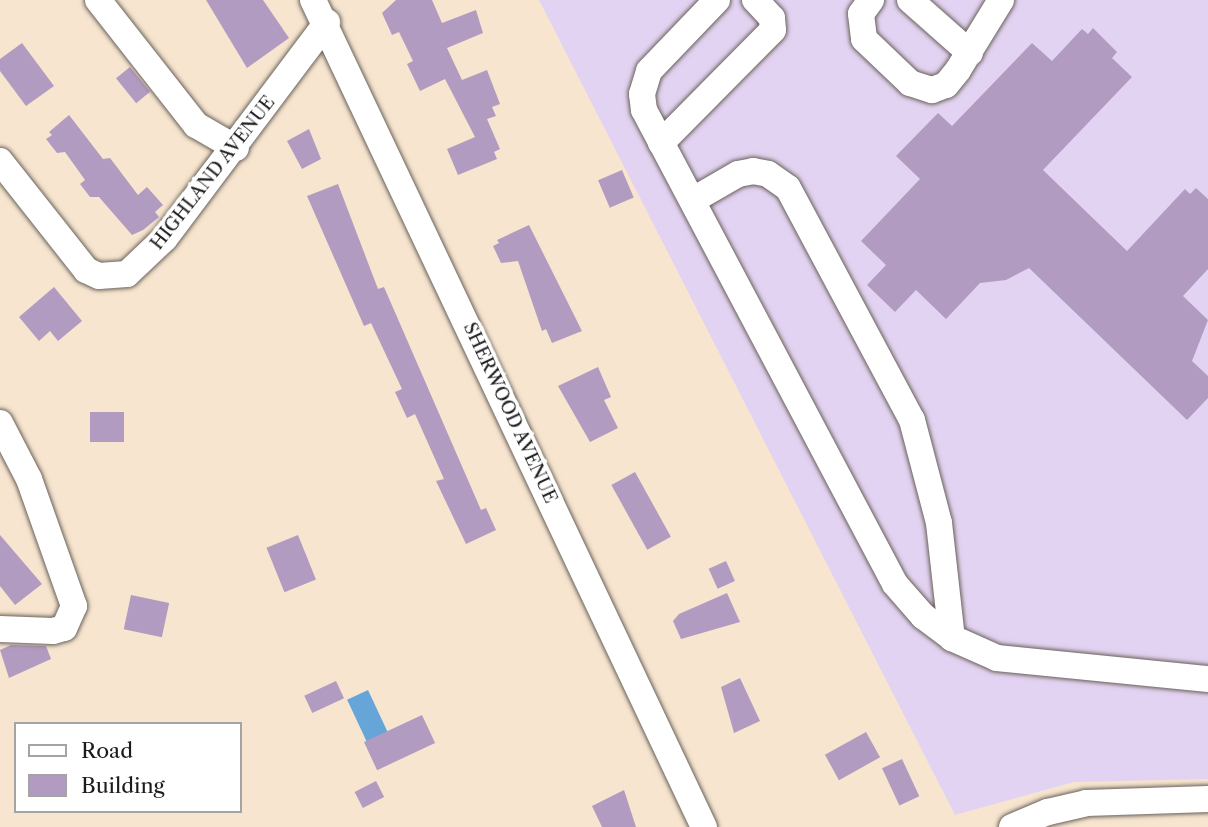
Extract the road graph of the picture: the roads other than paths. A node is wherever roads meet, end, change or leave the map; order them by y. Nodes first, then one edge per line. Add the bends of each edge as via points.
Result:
1 (98, 0) edge
2 (717, 0) edge
3 (755, 0) edge
4 (871, 0) edge
5 (910, 0) edge
6 (1001, 0) edge
7 (320, 11) edge
8 (970, 53) junction
9 (662, 143) junction
10 (236, 148) junction
11 (0, 161) edge
12 (693, 200) junction
13 (0, 424) edge
14 (0, 629) edge
15 (951, 638) junction
16 (1208, 678) edge
17 (1208, 799) edge
18 (704, 827) edge
19 (1013, 827) edge

1 - 10 street via 196,125
2 - 9 street via 649,71 644,82 644,110
3 - 9 street via 772,18 773,30
4 - 8 street via 861,14 864,39 921,88 946,85
5 - 8 street
6 - 8 street
7 - 10 street, HIGHLAND AVENUE
7 - 18 street, SHERWOOD AVENUE
9 - 12 street
10 - 11 street, HIGHLAND AVENUE via 165,238 136,268 113,277 86,270
12 - 15 street via 895,584 923,616
12 - 15 street via 738,174 753,171 768,174 788,188 912,420 939,523
13 - 14 street via 29,479 74,606 64,628 53,632
15 - 16 street via 1016,662
17 - 19 street via 1086,803

